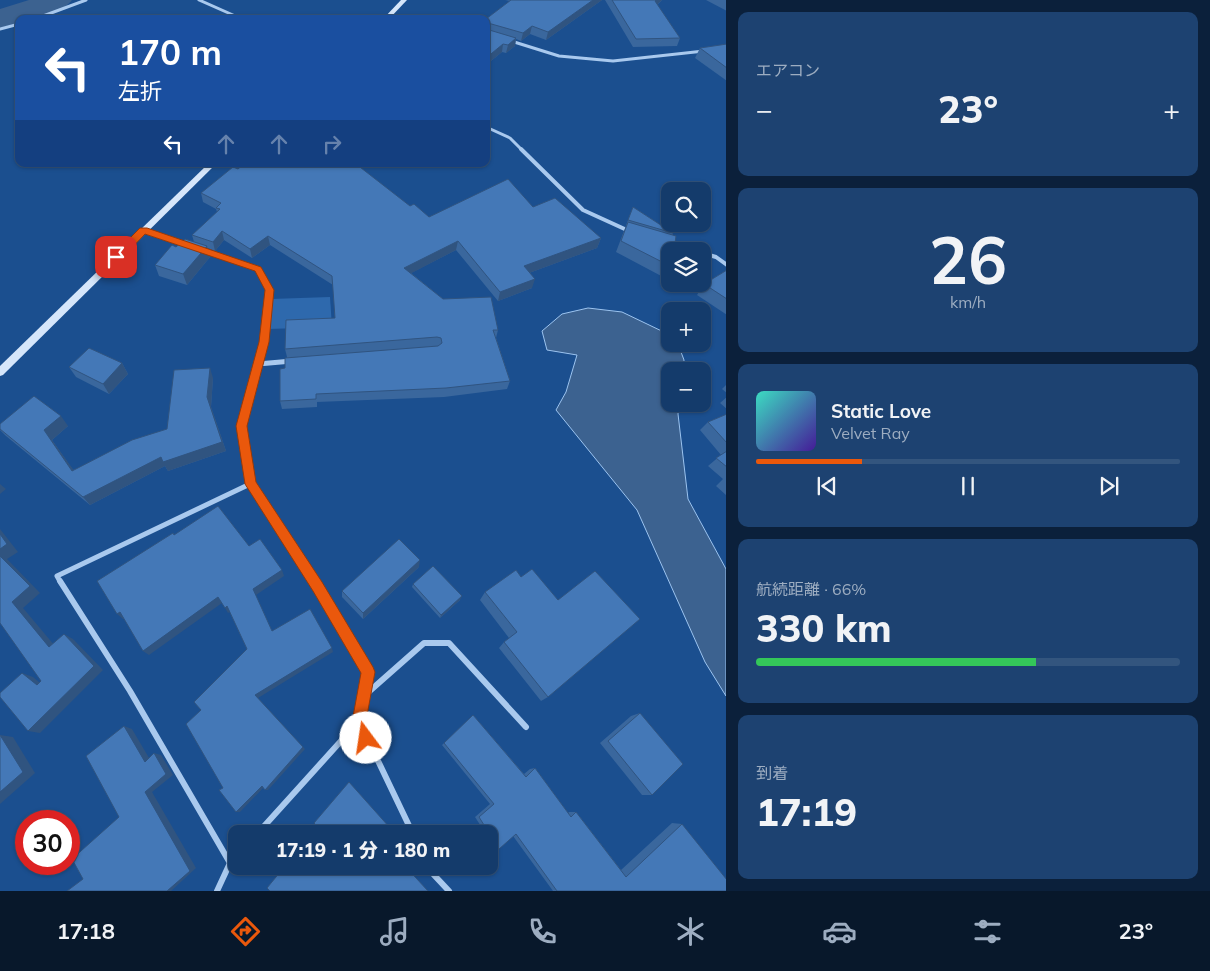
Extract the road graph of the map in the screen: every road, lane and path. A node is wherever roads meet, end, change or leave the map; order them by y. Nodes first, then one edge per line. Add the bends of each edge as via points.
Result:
1 (86, 0) edge
2 (199, 0) edge
3 (404, 0) edge
4 (46, 15) edge
5 (233, 15) edge
6 (390, 15) edge
7 (15, 25) edge
8 (0, 29) edge
9 (504, 39) edge
10 (710, 50) edge
11 (490, 129) edge
12 (209, 167) edge
13 (143, 230) junction
14 (636, 234) edge
15 (661, 241) edge
16 (664, 242) edge
17 (711, 256) edge
18 (726, 265) edge
19 (297, 361) edge
20 (258, 364) junction
21 (0, 372) edge
22 (250, 484) junction
23 (364, 697) junction
24 (359, 722) junction
25 (526, 727) dead end
26 (265, 825) edge
27 (409, 825) edge
28 (228, 860) edge
29 (228, 867) edge
30 (434, 875) edge
31 (217, 891) edge
32 (449, 891) edge

1 - 4 street
2 - 5 street
3 - 6 street
7 - 8 street
9 - 10 street via 559,56 613,61
11 - 14 street via 510,138 583,210
12 - 13 street
13 - 20 street via 258,269 270,290
13 - 21 street
15 - 16 street
17 - 18 street
19 - 20 street
20 - 22 street via 241,426
22 - 23 street via 317,586 368,672
22 - 28 street via 58,576 130,691
23 - 24 street
23 - 25 street via 424,643 449,643
24 - 26 street
24 - 27 street
29 - 31 street
30 - 32 street

